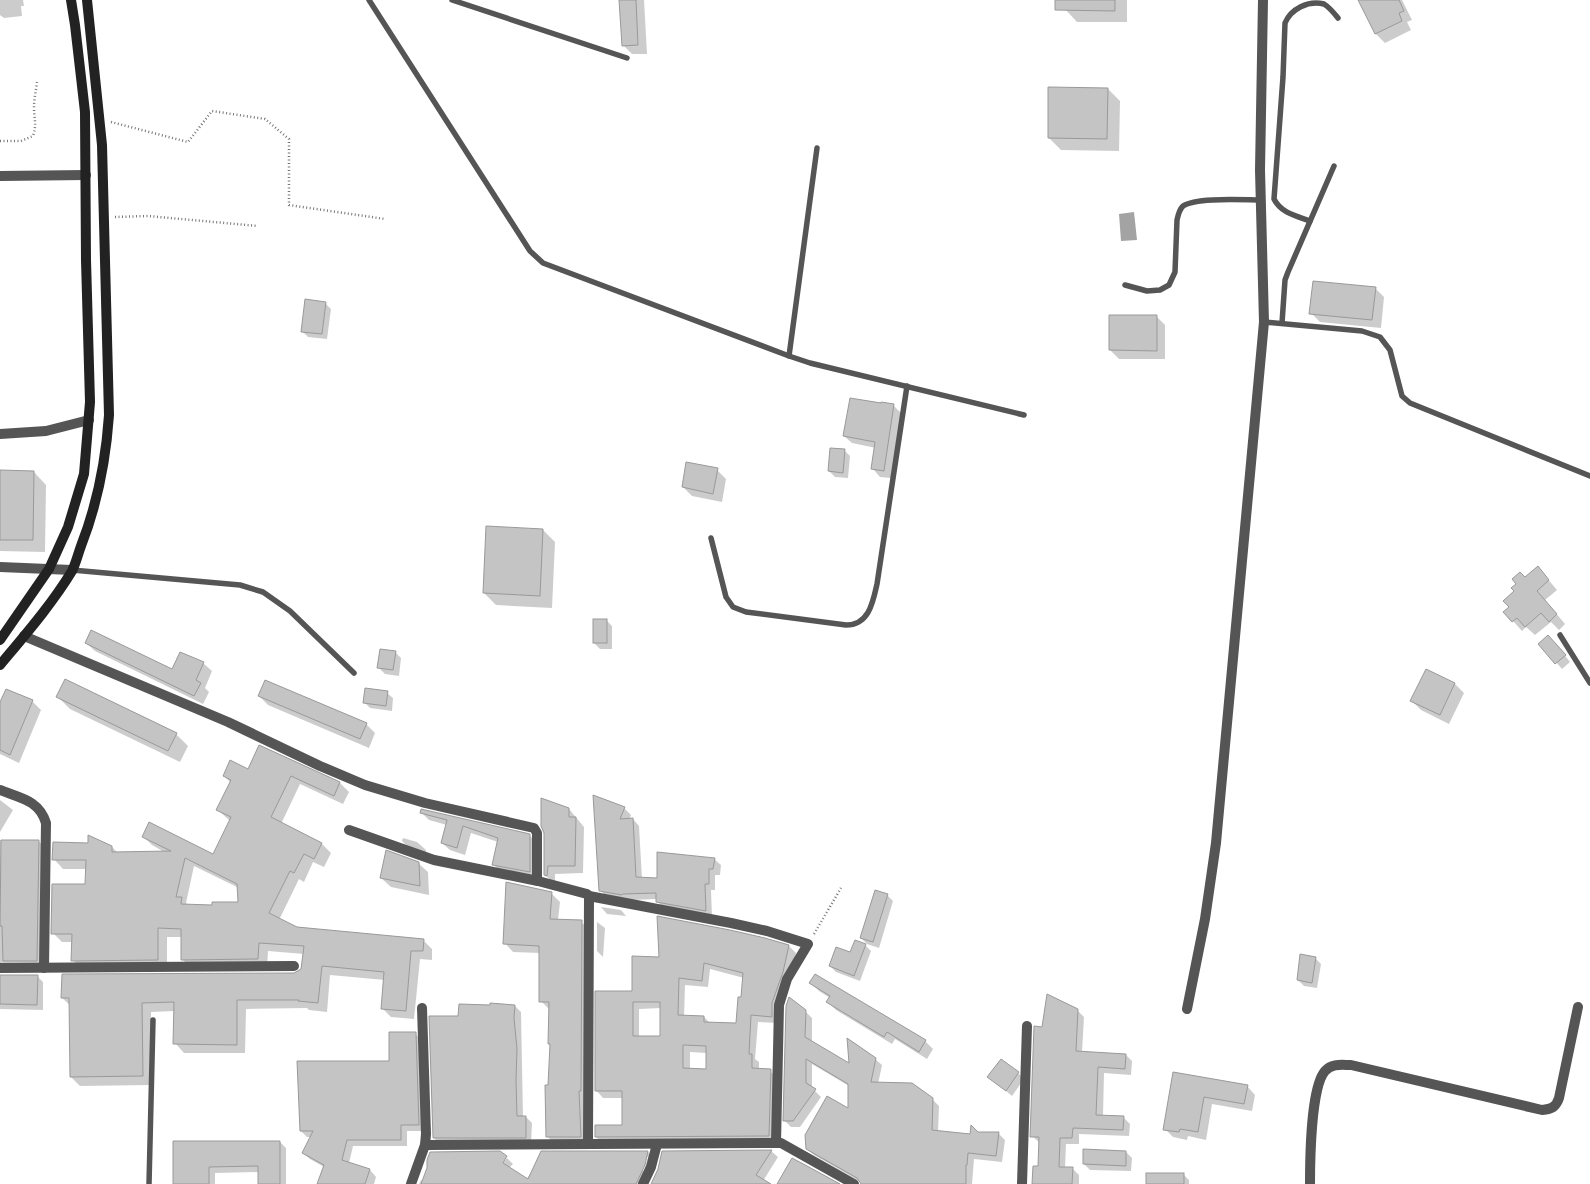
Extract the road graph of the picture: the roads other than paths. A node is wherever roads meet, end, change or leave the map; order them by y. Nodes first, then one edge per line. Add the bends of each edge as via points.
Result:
1 (70, 0) edge
2 (87, 0) edge
3 (368, 0) edge
4 (452, 0) edge
5 (1263, 0) edge
6 (1338, 18) dead end
7 (627, 58) dead end
8 (817, 148) dead end
9 (1334, 166) dead end
10 (86, 175) junction
11 (0, 176) edge
12 (1261, 200) junction
13 (1310, 221) junction
14 (1124, 285) dead end
15 (1264, 322) junction
16 (1282, 323) junction
17 (789, 356) junction
18 (908, 386) junction
19 (1024, 415) dead end
20 (89, 420) junction
21 (0, 434) edge
22 (1590, 476) edge
23 (711, 538) dead end
24 (0, 567) edge
25 (49, 569) junction
26 (72, 570) junction
27 (1560, 635) dead end
28 (24, 636) junction
29 (0, 640) edge
30 (0, 665) edge
31 (354, 673) dead end
32 (1590, 683) edge
33 (0, 790) edge
34 (350, 830) dead end
35 (538, 881) junction
36 (589, 896) junction
37 (294, 966) dead end
38 (0, 968) edge
39 (44, 968) junction
40 (1578, 1007) dead end
41 (422, 1008) dead end
42 (1187, 1009) dead end
43 (154, 1020) dead end
44 (1027, 1026) dead end
45 (776, 1143) junction
46 (588, 1144) junction
47 (656, 1144) junction
48 (425, 1145) junction
49 (149, 1184) edge
50 (411, 1184) edge
51 (643, 1184) edge
52 (854, 1184) edge
53 (1022, 1184) edge
54 (1310, 1184) edge

1 - 10 main road via 85,112
2 - 26 main road via 100,119 109,416 104,463 88,529
3 - 17 lane via 535,257 543,263
4 - 7 lane
5 - 12 street
6 - 13 lane via 1326,5 1306,3 1297,6 1285,23 1274,199 1288,214
8 - 17 lane
9 - 13 lane
10 - 11 street
10 - 20 main road
12 - 14 lane via 1201,201 1182,207 1177,220 1175,276 1169,285 1147,291
12 - 15 street
13 - 16 lane via 1285,280
15 - 16 lane
15 - 42 street via 1216,843
16 - 22 lane via 1362,331 1380,337 1390,350 1402,396 1410,403
17 - 18 lane
18 - 19 lane
18 - 23 lane via 877,584 870,609 861,621 852,625 746,612 733,607 726,597
20 - 21 street via 46,431
20 - 25 main road via 84,474 68,528
24 - 25 street
25 - 26 street
25 - 29 main road
26 - 28 main road
26 - 31 lane via 240,585 263,592 290,610
27 - 32 lane
28 - 30 main road
28 - 35 street via 228,722 365,785 425,803 533,827 537,833
33 - 39 street via 37,806 46,823
34 - 35 street via 434,860
35 - 36 street
36 - 45 street via 731,923 808,944 787,979 779,1005
36 - 46 street
37 - 39 street
38 - 39 street
40 - 54 street via 1559,1098 1550,1110 1351,1065 1331,1066 1317,1085
41 - 48 street
43 - 49 lane
44 - 53 street
45 - 47 street
45 - 52 street via 792,1148
46 - 47 street
46 - 48 street
47 - 51 street
48 - 50 street

